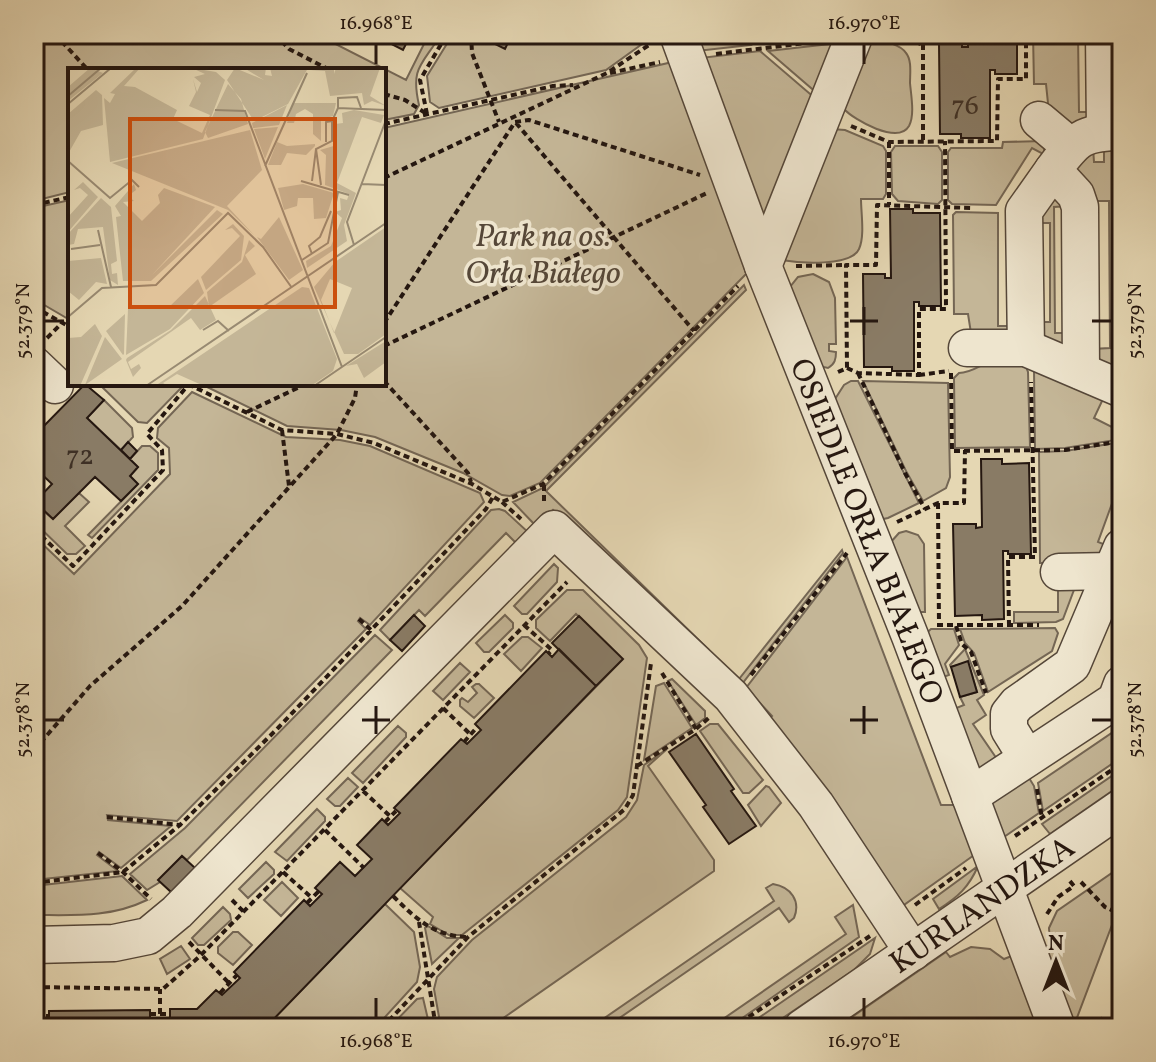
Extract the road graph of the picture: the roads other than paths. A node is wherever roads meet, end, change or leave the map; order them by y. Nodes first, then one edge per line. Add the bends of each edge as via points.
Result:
1 (1104, 34) edge
2 (855, 36) edge
3 (673, 44) edge
4 (1039, 120) dead end
5 (1114, 132) edge
6 (1061, 158) junction
7 (763, 266) junction
8 (959, 359) road end
9 (1028, 364) junction
10 (1081, 371) junction
11 (1122, 389) edge
12 (1117, 559) edge
13 (1059, 572) dead end
14 (1122, 684) edge
15 (1032, 772) junction
16 (970, 796) junction
17 (1122, 807) edge
18 (1004, 888) junction
19 (34, 945) edge
20 (913, 952) junction
21 (802, 1028) edge
22 (1057, 1028) edge

1 - 5 street
2 - 7 street
3 - 7 street, OSIEDLE ORŁA BIAŁEGO
4 - 6 street
5 - 6 street via 1086,134
6 - 9 street via 1024,211
6 - 10 street via 1080,207
7 - 16 street, OSIEDLE ORŁA BIAŁEGO
8 - 9 street
9 - 10 street
10 - 11 street
12 - 13 street
12 - 15 street via 1072,665 1009,714 1009,729
14 - 15 street via 1116,700
15 - 16 street
16 - 18 street, OSIEDLE ORŁA BIAŁEGO
17 - 18 street, KURLANDZKA
18 - 20 street, KURLANDZKA
18 - 22 street, OSIEDLE ORŁA BIAŁEGO
19 - 20 street via 114,943 148,936 554,529 707,661 749,708 816,805 855,890
20 - 21 street, KURLANDZKA

